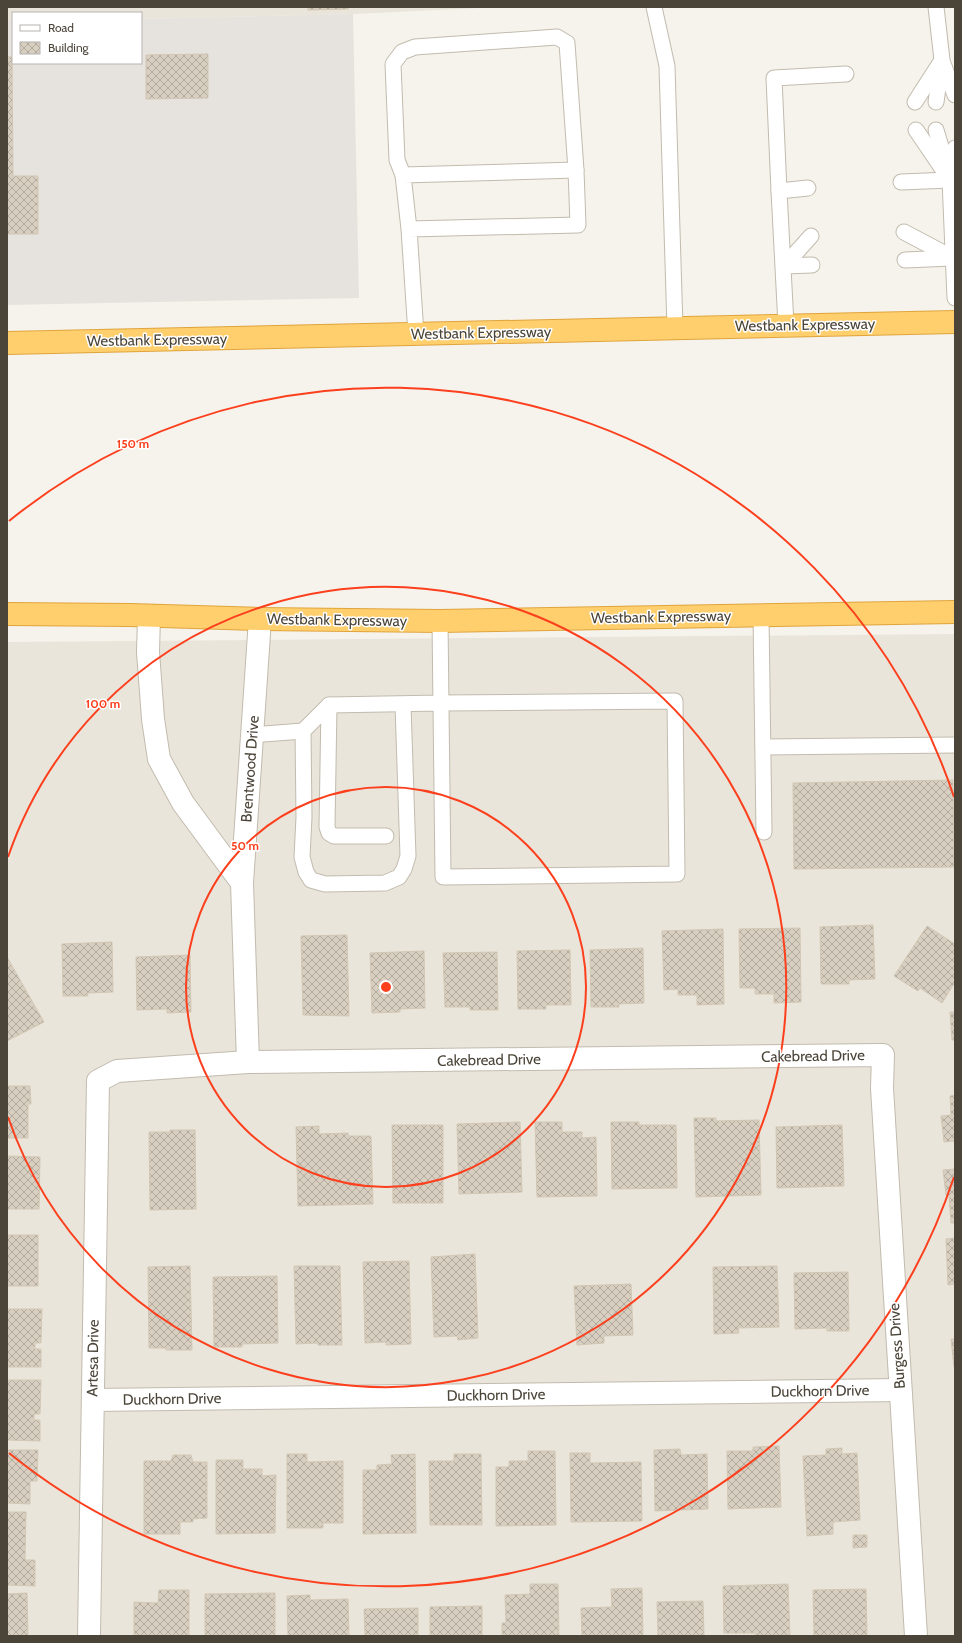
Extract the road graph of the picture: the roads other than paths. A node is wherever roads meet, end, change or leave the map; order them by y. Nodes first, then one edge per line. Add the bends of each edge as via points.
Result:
1 (654, 7) edge
2 (936, 7) edge
3 (942, 60) junction
4 (846, 74) dead end
5 (955, 75) edge
6 (955, 94) edge
7 (915, 102) dead end
8 (936, 102) dead end
9 (916, 130) dead end
10 (936, 130) dead end
11 (955, 148) edge
12 (576, 170) junction
13 (404, 174) junction
14 (953, 175) edge
15 (901, 182) dead end
16 (808, 188) dead end
17 (779, 191) junction
18 (409, 229) junction
19 (904, 232) dead end
20 (811, 236) dead end
21 (953, 258) junction
22 (905, 260) dead end
23 (812, 265) dead end
24 (784, 266) junction
25 (955, 298) edge
26 (955, 322) edge
27 (786, 325) junction
28 (675, 328) junction
29 (416, 334) junction
30 (7, 344) edge
31 (955, 612) edge
32 (7, 614) edge
33 (150, 616) junction
34 (761, 616) junction
35 (260, 619) junction
36 (440, 620) junction
37 (441, 703) junction
38 (329, 705) junction
39 (403, 705) junction
40 (303, 731) junction
41 (252, 735) junction
42 (955, 745) edge
43 (763, 747) junction
44 (764, 832) dead end
45 (386, 836) dead end
46 (242, 883) junction
47 (883, 1055) joint
48 (248, 1062) junction
49 (98, 1081) joint
50 (900, 1390) junction
51 (93, 1400) junction
52 (89, 1636) edge
53 (916, 1636) edge

1 - 28 lane via 667,66
2 - 3 lane
3 - 5 lane
3 - 6 lane
3 - 7 lane
3 - 8 lane
4 - 17 lane via 774,78
9 - 14 lane
10 - 14 lane
11 - 14 lane
12 - 13 lane
12 - 13 lane via 567,44 557,37 415,46 402,52 393,64 397,160
12 - 18 lane via 578,225
13 - 18 lane
14 - 15 lane
14 - 21 lane
16 - 17 lane
17 - 24 lane
18 - 29 lane
19 - 21 lane
20 - 24 lane
21 - 22 lane
21 - 25 lane
23 - 24 lane
24 - 27 lane
26 - 27 highway, Westbank Expressway
27 - 28 highway, Westbank Expressway
28 - 29 highway, Westbank Expressway
29 - 30 highway, Westbank Expressway
31 - 34 highway, Westbank Expressway
32 - 33 highway, Westbank Expressway
33 - 35 highway, Westbank Expressway
33 - 46 street via 148,652 159,759 183,803
34 - 36 highway, Westbank Expressway
34 - 43 lane
35 - 36 highway, Westbank Expressway
35 - 41 street, Brentwood Drive
36 - 37 lane
37 - 37 lane via 443,877 677,874 675,700
37 - 39 lane
38 - 39 lane
38 - 40 lane
38 - 45 lane via 328,833 334,836
39 - 40 lane via 408,856 399,878 385,883 325,884 311,880 306,872 302,857
40 - 41 lane
41 - 46 street, Brentwood Drive
42 - 43 lane
43 - 44 lane
46 - 48 street, Brentwood Drive
47 - 48 street, Cakebread Drive
47 - 50 street, Burgess Drive via 882,1088
48 - 49 street, Cakebread Drive via 117,1071
49 - 51 street, Artesa Drive
50 - 51 street, Duckhorn Drive
50 - 53 street, Burgess Drive
51 - 52 street, Artesa Drive

